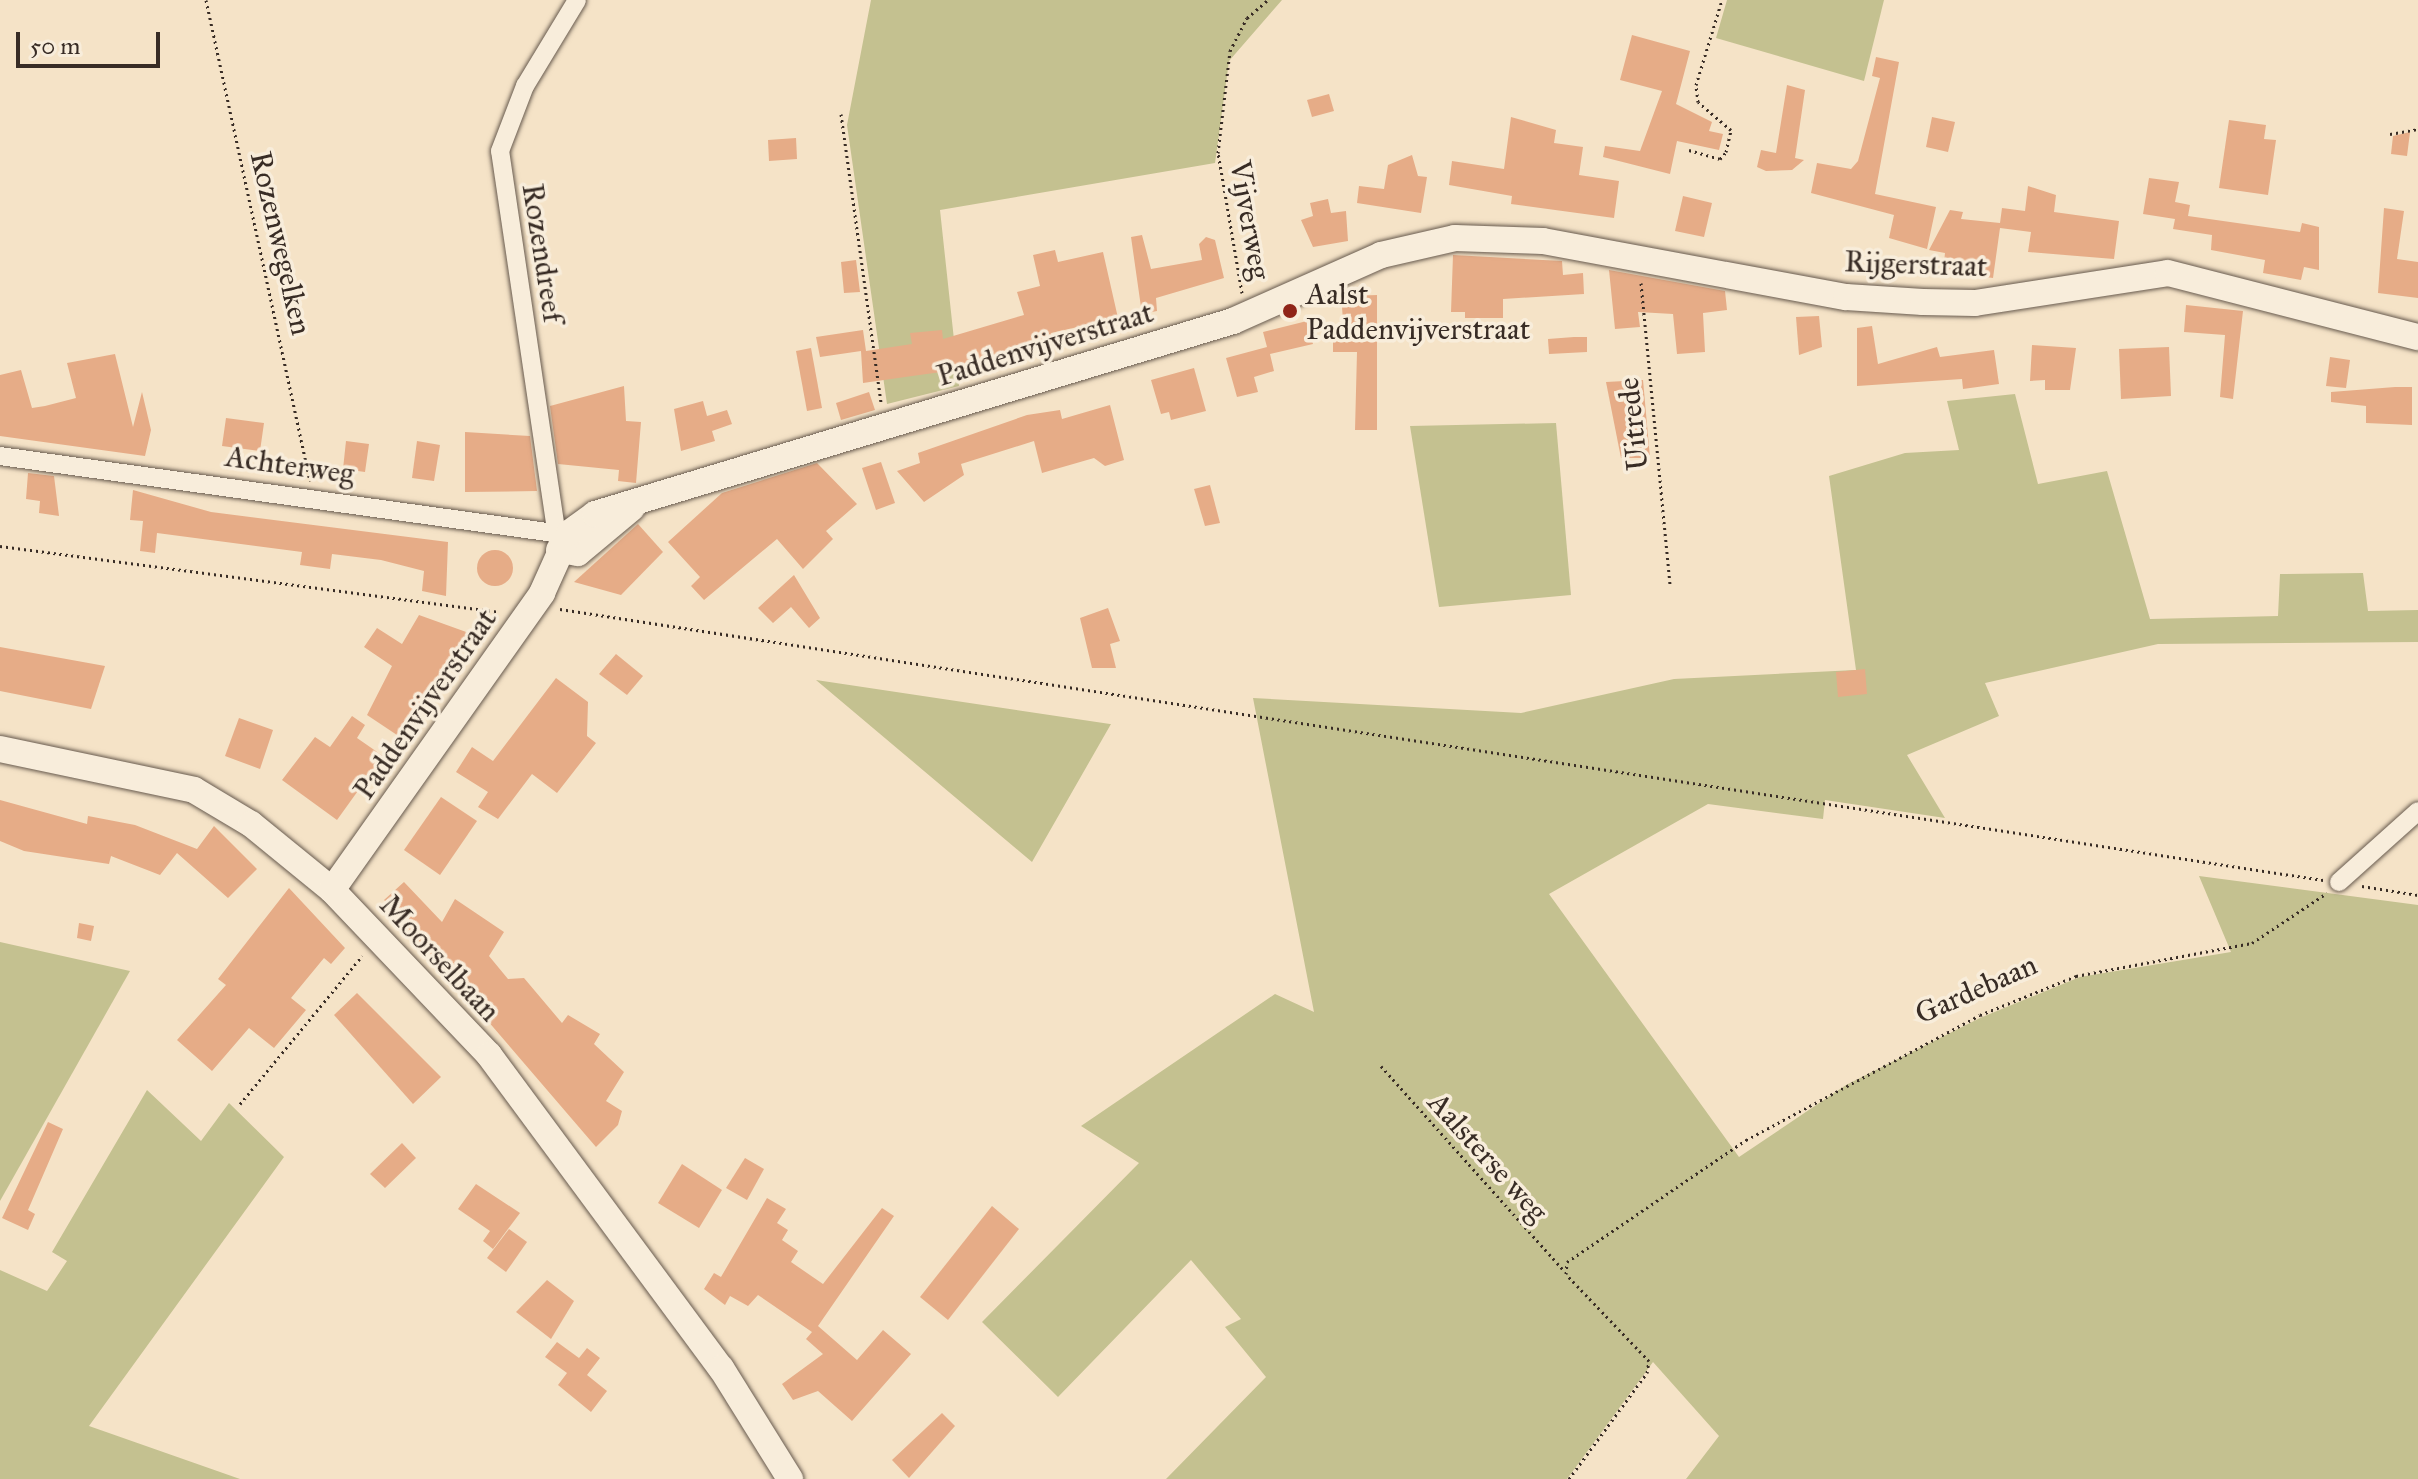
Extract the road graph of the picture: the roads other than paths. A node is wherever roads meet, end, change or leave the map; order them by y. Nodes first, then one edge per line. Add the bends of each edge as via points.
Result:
1 (577, 0) edge
2 (1455, 238) joint
3 (2418, 337) edge
4 (0, 456) edge
5 (556, 542) junction
6 (0, 749) edge
7 (2418, 811) edge
8 (2339, 882) road end
9 (332, 890) junction
10 (790, 1479) edge

1 - 5 street, Rozendreef via 525,86 500,151
2 - 3 street, Rijgerstraat via 1543,241 1846,297 1923,302 1975,303 2168,273
2 - 5 street, Paddenvijverstraat via 1381,255 1247,316 648,497 578,553
4 - 5 street, Achterweg via 312,496
5 - 9 street, Paddenvijverstraat via 542,593
6 - 9 street, Moorselbaan via 194,790 251,824
7 - 8 street
9 - 10 street, Moorselbaan via 489,1055 721,1368

